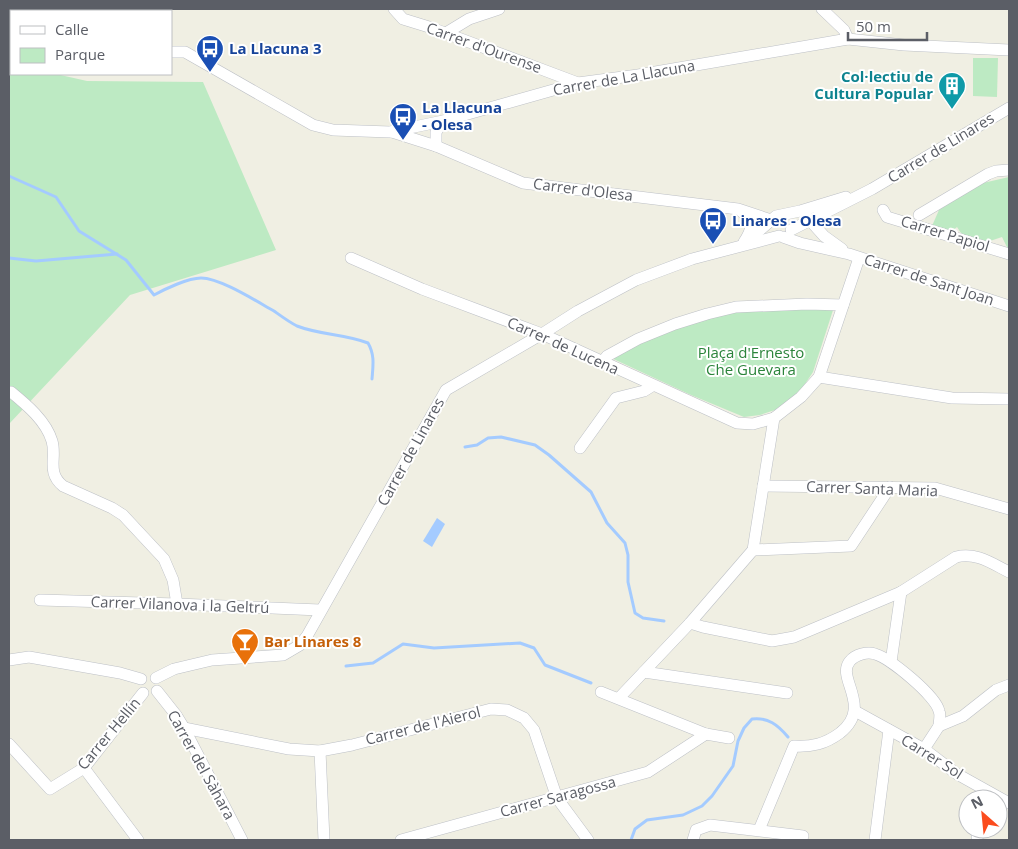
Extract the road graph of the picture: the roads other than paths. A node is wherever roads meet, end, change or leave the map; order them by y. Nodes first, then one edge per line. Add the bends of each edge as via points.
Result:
1 (394, 9) edge
2 (500, 9) edge
3 (822, 9) edge
4 (446, 33) junction
5 (848, 38) junction
6 (1009, 50) edge
7 (172, 52) edge
8 (578, 83) junction
9 (1009, 108) edge
10 (443, 121) junction
11 (390, 132) junction
12 (436, 146) junction
13 (1009, 170) edge
14 (872, 189) junction
15 (738, 209) junction
16 (834, 209) junction
17 (800, 210) junction
18 (883, 210) dead end
19 (783, 214) junction
20 (919, 215) dead end
21 (771, 221) junction
22 (811, 221) junction
23 (784, 234) junction
24 (824, 236) junction
25 (742, 246) junction
26 (1009, 254) edge
27 (854, 256) junction
28 (351, 258) dead end
29 (843, 305) junction
30 (1009, 306) edge
31 (542, 334) junction
32 (602, 362) junction
33 (819, 377) junction
34 (652, 386) junction
35 (11, 392) dead end
36 (1009, 399) edge
37 (774, 418) junction
38 (580, 448) dead end
39 (763, 486) junction
40 (890, 487) junction
41 (1009, 509) edge
42 (753, 550) junction
43 (1009, 572) edge
44 (901, 592) junction
45 (40, 600) dead end
46 (177, 604) junction
47 (320, 610) junction
48 (690, 623) junction
49 (9, 660) edge
50 (891, 662) junction
51 (644, 672) junction
52 (156, 678) junction
53 (141, 679) junction
54 (1009, 685) edge
55 (157, 692) junction
56 (601, 692) dead end
57 (143, 693) junction
58 (787, 693) dead end
59 (619, 698) junction
60 (854, 712) junction
61 (939, 726) junction
62 (184, 728) junction
63 (889, 730) junction
64 (706, 734) junction
65 (729, 738) dead end
66 (9, 744) edge
67 (924, 749) junction
68 (320, 751) junction
69 (84, 768) junction
70 (980, 789) edge
71 (557, 798) junction
72 (759, 830) junction
73 (695, 835) edge
74 (803, 836) dead end
75 (138, 840) edge
76 (242, 840) edge
77 (324, 840) edge
78 (401, 840) edge
79 (588, 840) edge
80 (876, 840) edge

1 - 4 street, Carrer d'Ourense via 403,20
2 - 4 street via 469,19
3 - 5 street
4 - 8 street, Carrer d'Ourense
5 - 6 street, Carrer de La Llacuna
5 - 8 street, Carrer de La Llacuna
7 - 11 street, Carrer de La Llacuna via 185,52 313,125 333,130
8 - 10 street, Carrer de La Llacuna
9 - 14 street, Carrer de Linares
10 - 11 street, Carrer de La Llacuna
10 - 12 street via 436,132
11 - 12 street, Carrer d'Olesa
12 - 15 street, Carrer d'Olesa via 522,183
13 - 20 street, Carrer Papiol via 988,174
14 - 16 street, Carrer de Linares
14 - 17 street, Carrer de Linares
15 - 21 street, Carrer d'Olesa
15 - 25 street via 748,217 751,226
16 - 22 street, Carrer de Linares
16 - 24 street via 826,222
17 - 19 street, Carrer de Linares
17 - 22 street, Carrer de Sant Joan
18 - 26 street, Carrer Papiol via 887,216
19 - 21 street
19 - 23 street via 791,220
21 - 23 street via 770,229
21 - 25 street, Carrer de Linares
22 - 23 street, Carrer de Linares
22 - 24 street, Carrer de Sant Joan
23 - 25 street, Carrer de Linares
23 - 27 street, Carrer de Sant Joan via 800,243
24 - 27 street, Carrer de Sant Joan
25 - 31 street, Carrer de Linares via 692,259 636,280
27 - 29 street
27 - 30 street, Carrer de Sant Joan
28 - 31 street, Carrer de Lucena via 422,289
29 - 32 street via 736,307 675,324 638,339
29 - 33 street
31 - 32 street, Carrer de Lucena
31 - 47 street, Carrer de Linares via 446,390
32 - 34 street, Carrer de Lucena
33 - 36 street via 952,398
33 - 37 street via 801,397
34 - 37 street, Carrer de Lucena via 737,423 754,424
34 - 38 street via 616,398
35 - 46 street via 47,430 52,443 52,470 58,482 123,515 164,559 173,580
37 - 39 street
39 - 40 street, Carrer Santa Maria
39 - 42 street
40 - 41 street, Carrer Santa Maria via 935,488
40 - 42 street via 851,546
42 - 48 street
43 - 44 street via 966,554
44 - 48 street via 794,637 772,641
44 - 50 street
45 - 46 street, Carrer Vilanova i la Geltrú
46 - 47 street, Carrer Vilanova i la Geltrú
47 - 52 street, Carrer de Linares via 300,645 282,655 212,660 174,669
48 - 51 street
49 - 53 street via 29,657
50 - 60 street via 874,653 860,654 850,661 846,670 853,693
50 - 61 street via 928,694 939,710
51 - 58 street
51 - 59 street
52 - 53 street via 148,675
52 - 55 street via 160,685
53 - 57 street via 139,685
54 - 61 street via 996,690 963,716
55 - 57 street
55 - 62 street, Carrer del Sàhara
56 - 59 street
57 - 69 street, Carrer Hellín
59 - 64 street
60 - 63 street, Carrer Sol
60 - 72 street via 848,727 831,740 811,747 794,746
61 - 67 street
62 - 68 street, Carrer de l'Aierol via 289,749
62 - 76 street, Carrer del Sàhara
63 - 67 street, Carrer Sol
63 - 80 street
64 - 65 street
64 - 71 street, Carrer Saragossa via 648,772
66 - 69 street, Carrer Hellín via 50,789
67 - 70 street, Carrer Sol
68 - 71 street, Carrer de l'Aierol via 491,709 507,710 524,718 534,730
68 - 77 street
69 - 75 street
71 - 78 street, Carrer Saragossa
71 - 79 street, Carrer de l'Aierol
72 - 73 street via 710,825
72 - 74 street

